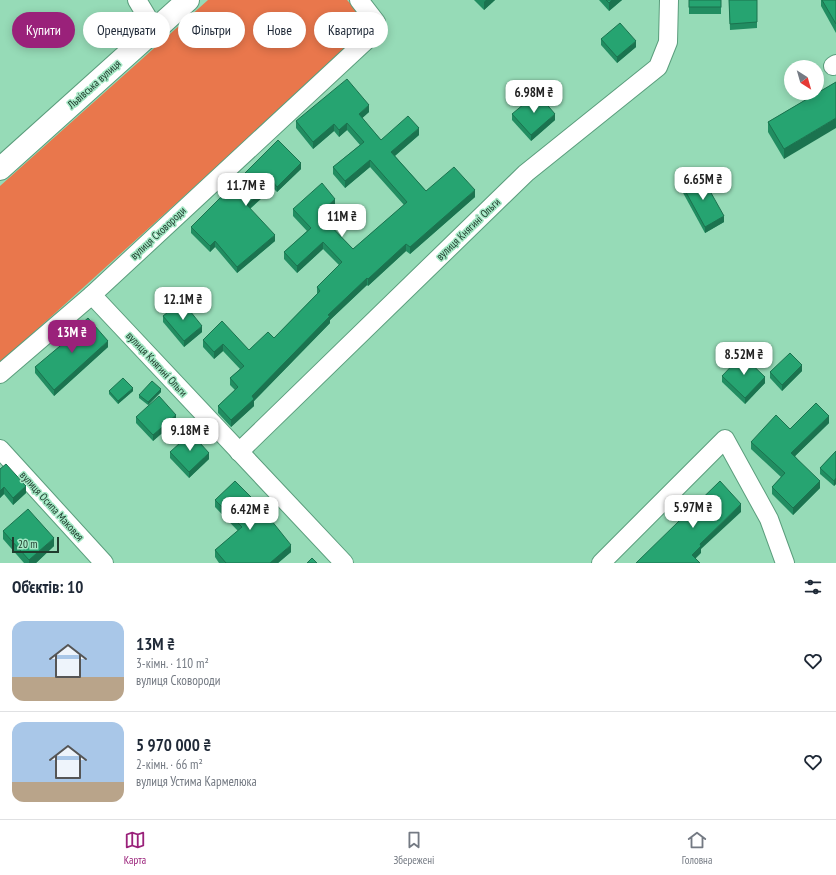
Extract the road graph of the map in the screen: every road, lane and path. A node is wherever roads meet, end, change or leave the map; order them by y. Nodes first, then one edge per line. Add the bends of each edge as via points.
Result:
1 (137, 0) edge
2 (188, 0) edge
3 (359, 0) edge
4 (669, 0) edge
5 (144, 12) edge
6 (170, 16) edge
7 (135, 48) edge
8 (0, 169) edge
9 (92, 295) junction
10 (0, 374) edge
11 (0, 449) edge
12 (239, 452) junction
13 (104, 563) edge
14 (344, 563) edge
15 (601, 563) edge
16 (785, 563) edge

1 - 5 street
2 - 6 main road, Львівська вулиця
3 - 9 street, вулиця Сковороди via 376,22 370,37
4 - 12 street, вулиця Княгині Ольги via 668,42 658,67 526,173
7 - 8 main road, Львівська вулиця
9 - 10 street, вулиця Сковороди
9 - 12 street, вулиця Княгині Ольги
11 - 13 street, вулиця Осипа Маковея
12 - 14 street, вулиця Княгині Ольги
15 - 16 street via 725,438 769,520

